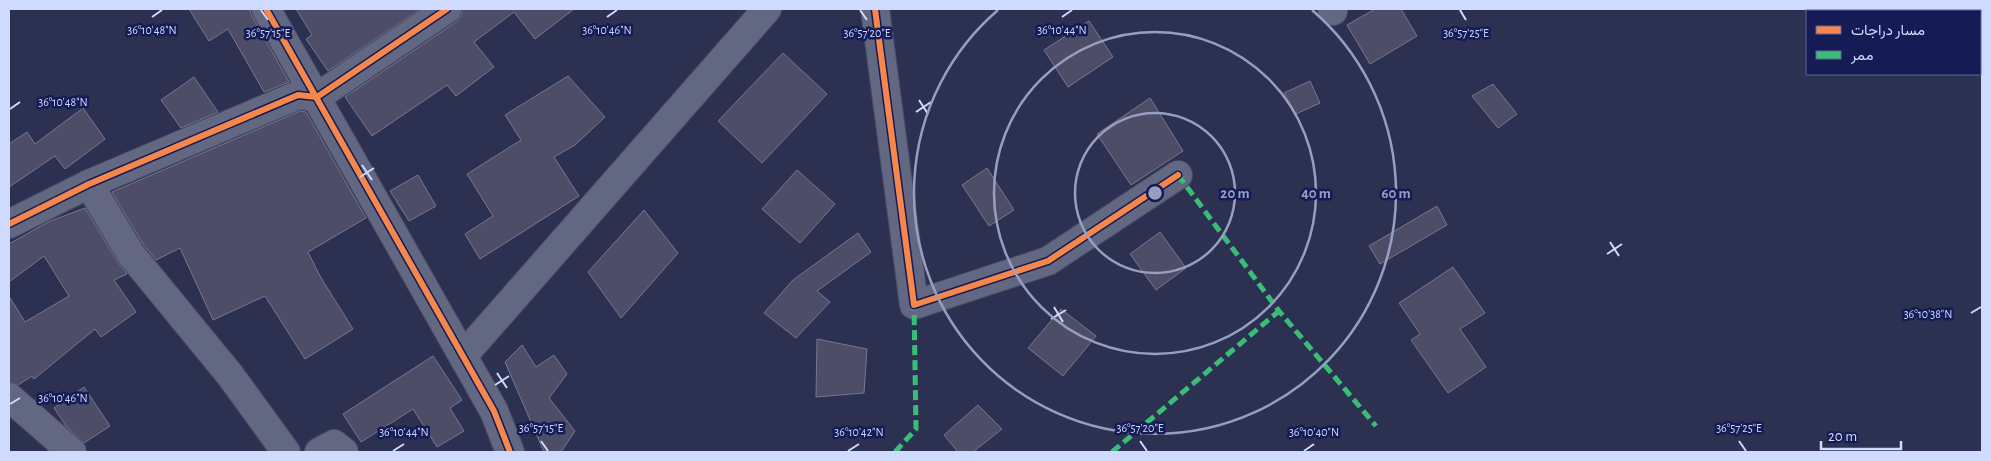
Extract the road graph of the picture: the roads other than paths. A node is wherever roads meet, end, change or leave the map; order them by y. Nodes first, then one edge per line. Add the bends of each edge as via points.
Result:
1 (266, 9) edge
2 (447, 9) edge
3 (767, 9) edge
4 (875, 9) edge
5 (317, 96) junction
6 (1178, 175) dead end
7 (89, 184) junction
8 (9, 224) edge
9 (463, 356) junction
10 (9, 397) edge
11 (72, 452) edge
12 (286, 452) edge
13 (319, 452) edge
14 (344, 452) edge
15 (510, 452) edge

1 - 5 street
2 - 5 street
3 - 9 street
4 - 6 street via 914,305 1048,261
5 - 7 street via 298,94
5 - 9 street
7 - 8 street
7 - 12 street via 130,253 230,375
9 - 15 street via 494,411
10 - 11 street
13 - 14 street via 334,444

